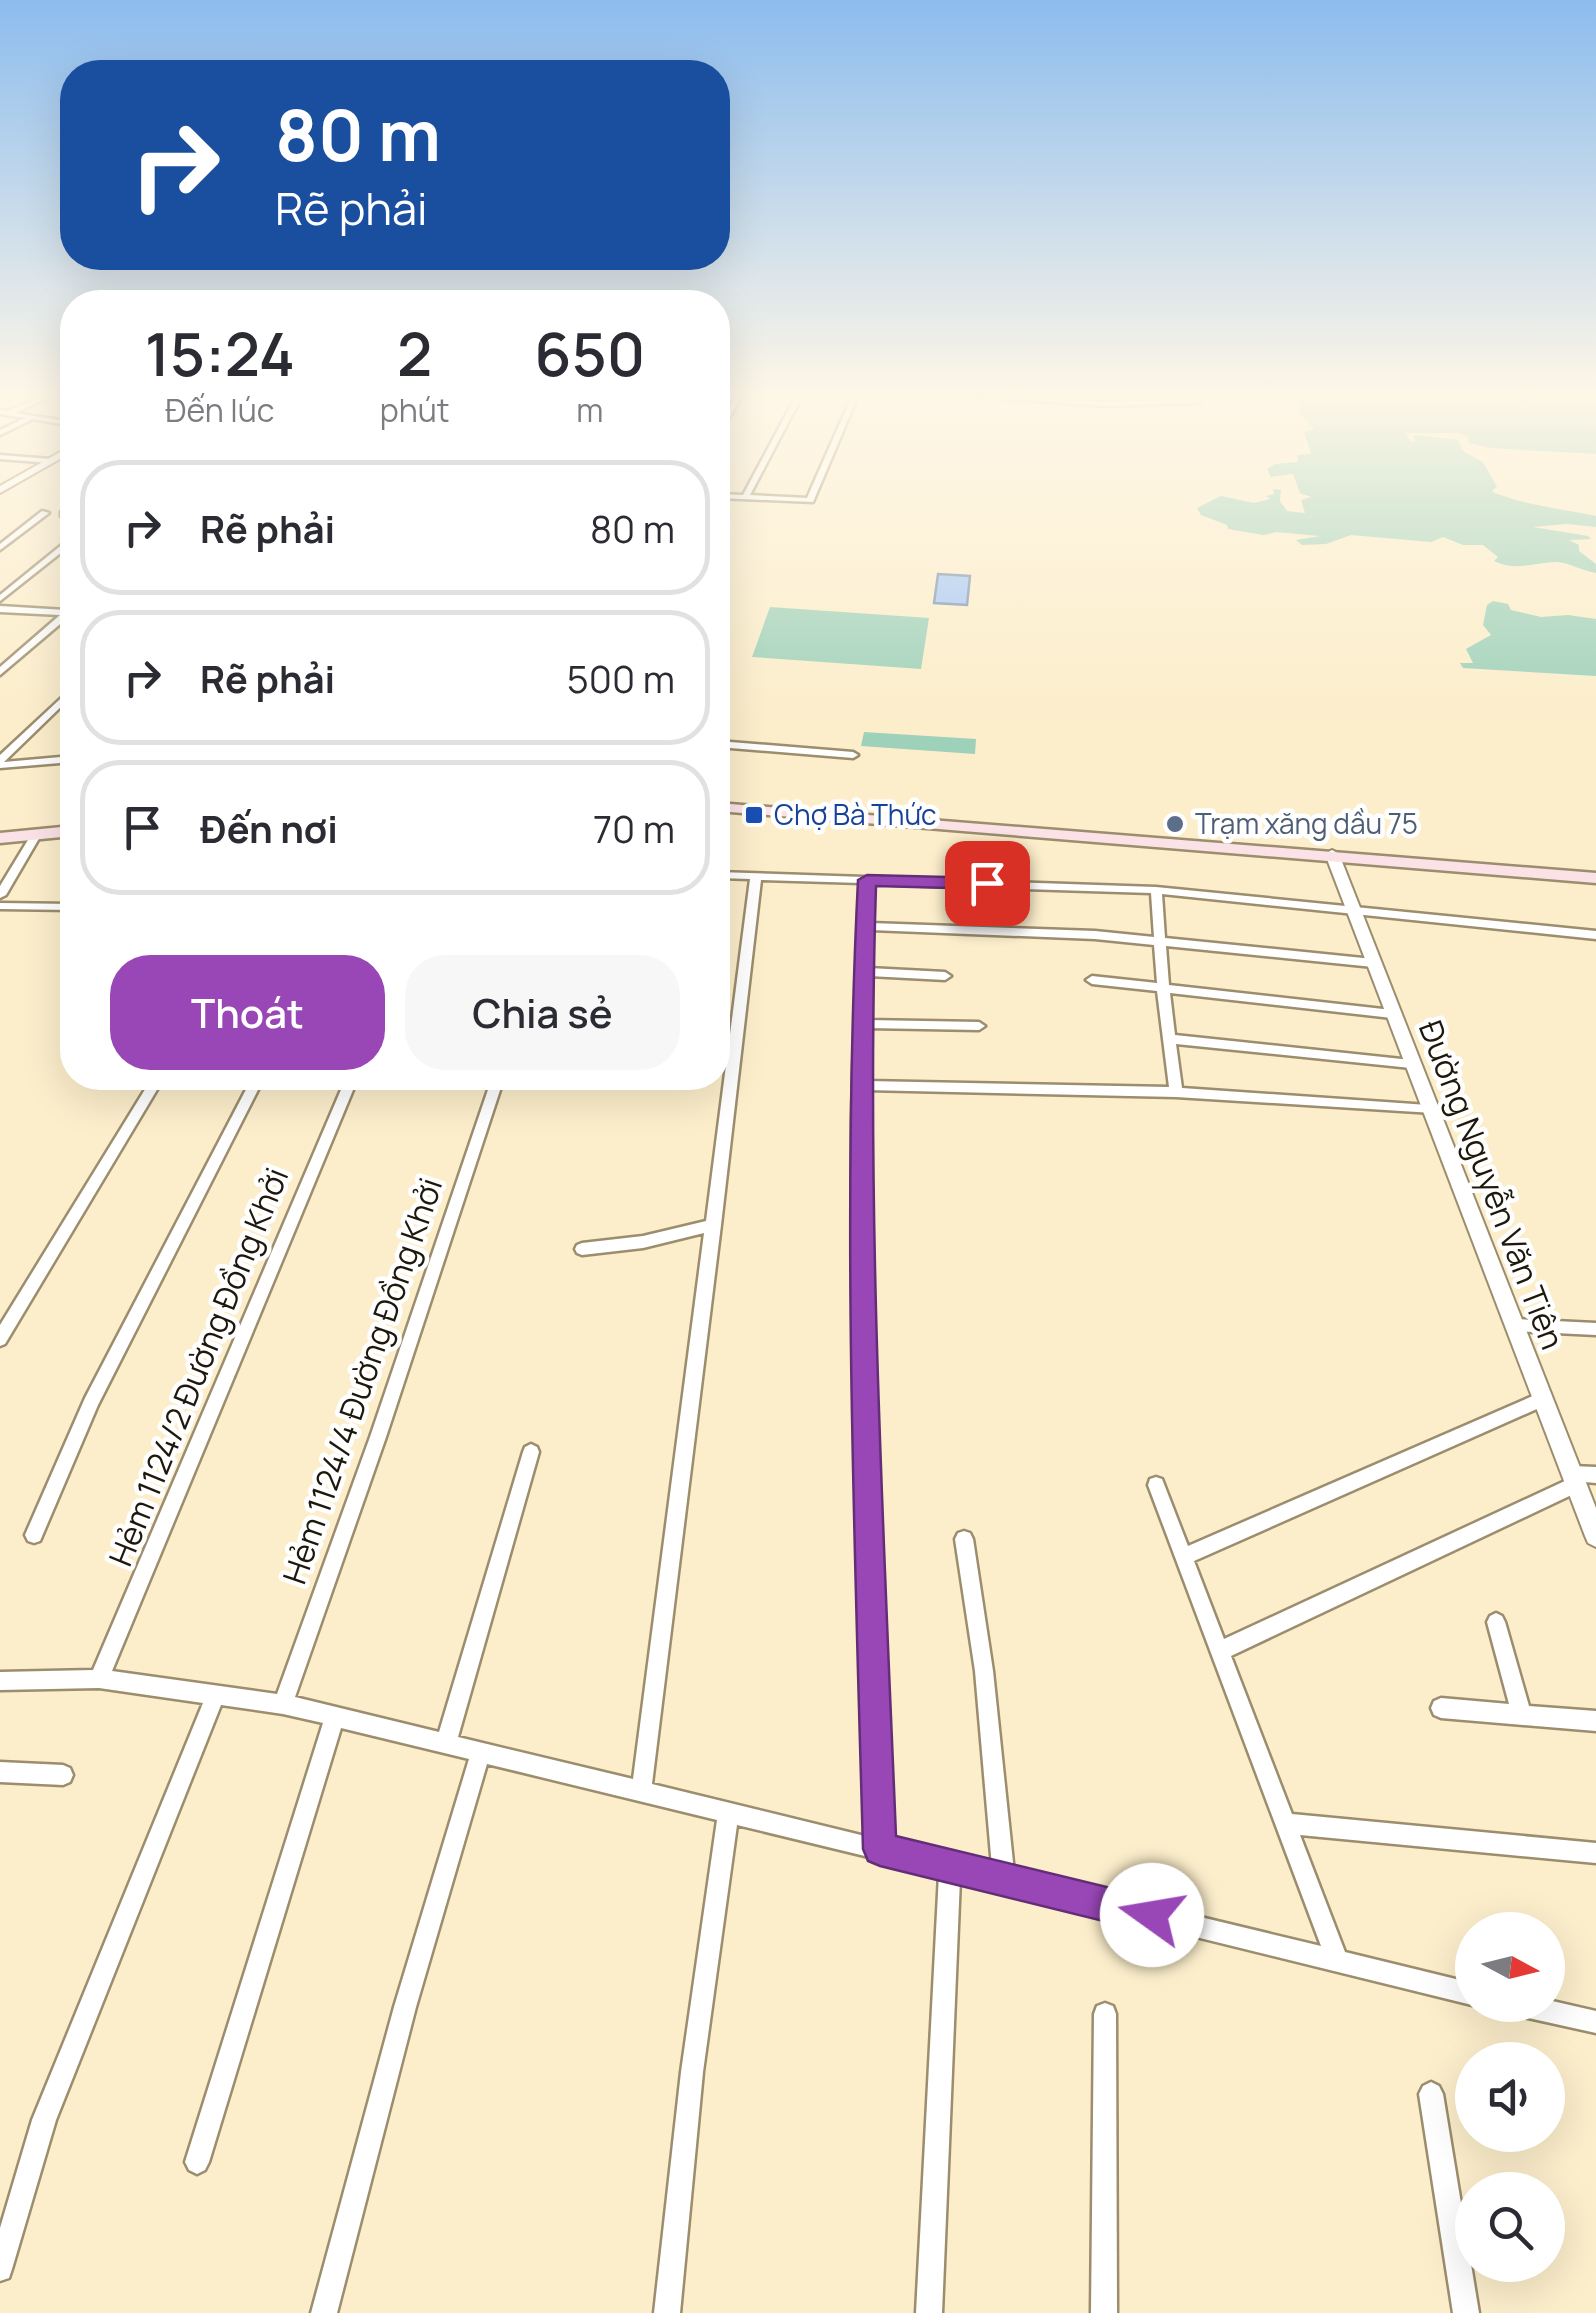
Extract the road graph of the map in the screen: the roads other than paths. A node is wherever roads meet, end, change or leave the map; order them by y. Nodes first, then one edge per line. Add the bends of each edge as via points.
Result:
1 (45, 513) dead end
2 (0, 548) edge
3 (60, 551) edge
4 (0, 599) edge
5 (0, 609) edge
6 (60, 612) edge
7 (60, 621) edge
8 (0, 672) edge
9 (60, 702) edge
10 (730, 745) edge
11 (853, 754) dead end
12 (60, 760) edge
13 (0, 763) edge
14 (730, 808) edge
15 (60, 832) edge
16 (36, 834) junction
17 (0, 838) edge
18 (1332, 854) junction
19 (730, 875) edge
20 (756, 876) junction
21 (1596, 878) edge
22 (867, 880) junction
23 (1156, 890) junction
24 (0, 895) edge
25 (0, 906) edge
26 (60, 908) edge
27 (1354, 912) junction
28 (864, 926) junction
29 (1596, 935) edge
30 (1159, 942) junction
31 (1373, 963) junction
32 (862, 972) junction
33 (944, 976) dead end
34 (1092, 980) dead end
35 (1162, 986) junction
36 (1392, 1014) junction
37 (861, 1024) junction
38 (978, 1026) dead end
39 (1170, 1038) junction
40 (1411, 1064) junction
41 (862, 1086) junction
42 (151, 1090) edge
43 (252, 1090) edge
44 (347, 1090) edge
45 (494, 1090) edge
46 (1176, 1092) junction
47 (1428, 1110) junction
48 (714, 1225) junction
49 (582, 1250) dead end
50 (1514, 1325) junction
51 (1596, 1329) edge
52 (0, 1339) edge
53 (1542, 1399) junction
54 (531, 1452) dead end
55 (1596, 1475) edge
56 (1574, 1479) junction
57 (1156, 1485) dead end
58 (34, 1535) dead end
59 (1596, 1536) edge
60 (964, 1538) dead end
61 (1183, 1557) junction
62 (1496, 1622) dead end
63 (1218, 1652) junction
64 (100, 1678) junction
65 (0, 1681) edge
66 (216, 1695) junction
67 (283, 1704) junction
68 (1441, 1708) dead end
69 (1522, 1714) junction
70 (335, 1716) junction
71 (1596, 1721) edge
72 (446, 1743) junction
73 (482, 1752) junction
74 (0, 1772) edge
75 (62, 1775) dead end
76 (641, 1792) junction
77 (728, 1814) junction
78 (1286, 1824) junction
79 (880, 1849) junction
80 (1596, 1853) edge
81 (950, 1868) junction
82 (1004, 1880) junction
83 (1337, 1959) junction
84 (1455, 1990) edge
85 (1105, 2014) dead end
86 (1565, 2015) edge
87 (1596, 2022) edge
88 (1431, 2094) dead end
89 (197, 2162) dead end
90 (0, 2269) edge
91 (324, 2313) edge
92 (667, 2313) edge
93 (929, 2313) edge
94 (1104, 2313) edge
95 (1466, 2313) edge

1 - 2 street
3 - 4 street
5 - 6 street
7 - 8 street
9 - 13 street
10 - 11 street
12 - 13 street
14 - 18 main road
15 - 16 main road
16 - 17 main road
16 - 24 street
18 - 21 main road
18 - 27 street, Đường Nguyễn Văn Tiên
19 - 20 street
20 - 22 street
20 - 48 street
22 - 23 street
22 - 28 street
23 - 27 street
23 - 30 street
25 - 26 street
27 - 29 street
27 - 31 street, Đường Nguyễn Văn Tiên
28 - 30 street
28 - 32 street
30 - 31 street
30 - 35 street
31 - 36 street, Đường Nguyễn Văn Tiên
32 - 33 street
32 - 37 street
34 - 35 street
35 - 36 street
35 - 39 street
36 - 40 street, Đường Nguyễn Văn Tiên
37 - 38 street
37 - 41 street
39 - 40 street
39 - 46 street
40 - 47 street, Đường Nguyễn Văn Tiên
41 - 46 street
41 - 79 street via 862,1342
42 - 52 street
43 - 58 street via 90,1402
44 - 64 street, Hẻm 1124/2 Đường Đồng Khởi
45 - 67 street, Hẻm 1124/4 Đường Đồng Khởi
46 - 47 street
47 - 50 street, Đường Nguyễn Văn Tiên
48 - 49 street
48 - 76 street
50 - 51 street
50 - 53 street, Đường Nguyễn Văn Tiên
53 - 56 street, Đường Nguyễn Văn Tiên
53 - 61 street
54 - 72 street
55 - 56 street
56 - 59 street, Đường Nguyễn Văn Tiên
56 - 63 street
57 - 61 street
60 - 82 street
61 - 63 street
62 - 69 street
63 - 78 street
64 - 65 street
64 - 66 street
66 - 67 street
66 - 90 street via 44,2120
67 - 70 street
68 - 69 street
69 - 71 street
70 - 72 street
70 - 89 street
72 - 73 street
73 - 76 street
73 - 91 street
74 - 75 street
76 - 77 street
77 - 79 street
77 - 92 street
78 - 80 street
78 - 83 street
79 - 81 street
81 - 82 street
81 - 93 street
82 - 83 street
83 - 84 street
85 - 94 street
86 - 87 street
88 - 95 street

